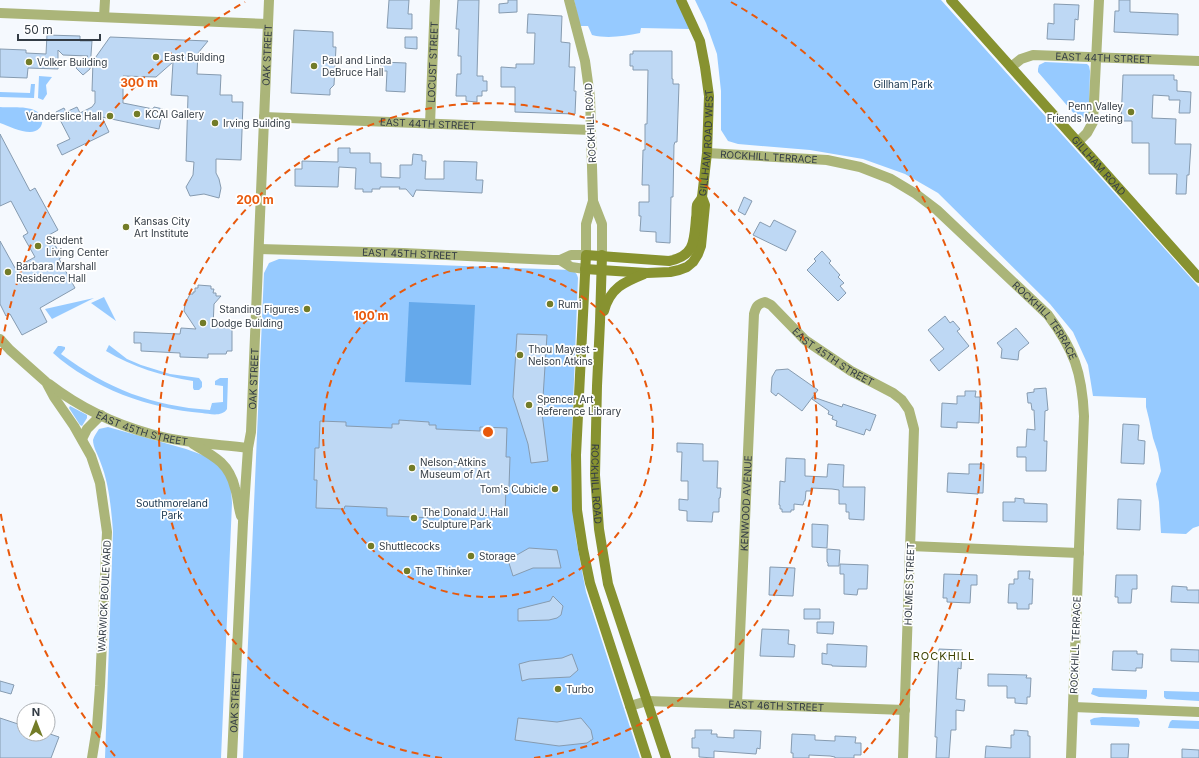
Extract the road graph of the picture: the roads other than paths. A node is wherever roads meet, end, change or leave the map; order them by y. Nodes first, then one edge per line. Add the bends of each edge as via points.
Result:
1 (105, 0) edge
2 (269, 0) edge
3 (435, 0) edge
4 (569, 0) edge
5 (681, 0) edge
6 (951, 0) edge
7 (1099, 0) edge
8 (0, 13) edge
9 (104, 17) junction
10 (268, 24) junction
11 (1097, 58) junction
12 (1199, 61) edge
13 (1011, 67) junction
14 (264, 117) junction
15 (430, 124) junction
16 (591, 130) junction
17 (1078, 142) junction
18 (707, 153) junction
19 (702, 197) junction
20 (593, 201) junction
21 (259, 250) junction
22 (586, 255) junction
23 (602, 255) junction
24 (560, 260) junction
25 (585, 269) junction
26 (602, 270) junction
27 (647, 273) junction
28 (1199, 278) edge
29 (758, 304) joint
30 (600, 322) junction
31 (0, 339) edge
32 (46, 382) junction
33 (909, 410) joint
34 (101, 416) junction
35 (82, 439) junction
36 (190, 441) junction
37 (248, 448) junction
38 (243, 522) junction
39 (910, 546) junction
40 (1079, 553) junction
41 (647, 701) junction
42 (737, 704) junction
43 (630, 706) junction
44 (1073, 707) junction
45 (905, 710) junction
46 (1199, 712) edge
47 (92, 758) edge
48 (232, 758) edge
49 (647, 758) edge
50 (666, 758) edge
51 (902, 758) edge
52 (1071, 758) edge

1 - 9 street
2 - 10 street, OAK STREET
3 - 15 street, LOCUST STREET
4 - 16 street, ROCKHILL ROAD via 584,61 590,97
5 - 18 main road, GILLHAM ROAD WEST via 700,40 705,67 709,96
6 - 13 main road, GILLHAM ROAD
7 - 11 street
8 - 9 street
9 - 10 street
10 - 14 street, OAK STREET
11 - 12 street, EAST 44TH STREET
11 - 13 street, EAST 44TH STREET via 1033,55 1021,59
11 - 17 street via 1093,122
13 - 17 main road, GILLHAM ROAD
14 - 15 street, EAST 44TH STREET
14 - 21 street, OAK STREET
15 - 16 street, EAST 44TH STREET
16 - 20 street, ROCKHILL ROAD
17 - 28 main road, GILLHAM ROAD
18 - 19 main road, GILLHAM ROAD WEST
18 - 40 street, ROCKHILL TERRACE via 827,160 891,179 937,210 1048,315 1071,351 1083,393
19 - 23 main road, EAST 45TH STREET via 698,205 694,239 685,256 669,261
19 - 27 main road, GILLHAM ROAD WEST via 706,205 702,241 693,262 679,270
20 - 22 street, ROCKHILL ROAD via 586,224
20 - 23 street, ROCKHILL ROAD via 602,224
21 - 24 street, EAST 45TH STREET
21 - 37 street, OAK STREET via 251,432
22 - 23 main road, EAST 45TH STREET
22 - 24 street, EAST 45TH STREET via 571,255
22 - 25 main road, ROCKHILL ROAD
23 - 26 main road, ROCKHILL ROAD
24 - 25 street, EAST 45TH STREET via 571,267
25 - 26 main road, EAST 45TH STREET
25 - 43 main road, ROCKHILL ROAD via 576,455 577,510 590,583
26 - 27 main road, EAST 45TH STREET
26 - 30 main road, ROCKHILL ROAD
27 - 30 main road via 627,281 612,292
29 - 33 street, EAST 45TH STREET via 765,302 771,305 805,340 851,371 893,393
29 - 42 street, KENWOOD AVENUE via 754,314
30 - 41 main road, ROCKHILL ROAD via 595,475 599,529 608,584
31 - 32 street, WARWICK BOULEVARD
32 - 34 street, EAST 45TH STREET
32 - 35 street, WARWICK BOULEVARD
33 - 39 street, HOLMES STREET via 914,429
34 - 35 street via 87,429
34 - 36 street, EAST 45TH STREET via 151,434
35 - 47 street, WARWICK BOULEVARD via 100,483 107,532 100,686
36 - 37 street, EAST 45TH STREET
36 - 38 street via 225,465 236,489
37 - 38 street, OAK STREET
38 - 48 street, OAK STREET
39 - 40 street
39 - 45 street, HOLMES STREET
40 - 44 street, ROCKHILL TERRACE
41 - 42 street, EAST 46TH STREET
41 - 43 street, EAST 46TH STREET
41 - 50 main road, ROCKHILL ROAD
42 - 45 street, EAST 46TH STREET
43 - 49 main road, ROCKHILL ROAD
44 - 46 street
44 - 52 street, ROCKHILL TERRACE
45 - 51 street, HOLMES STREET

